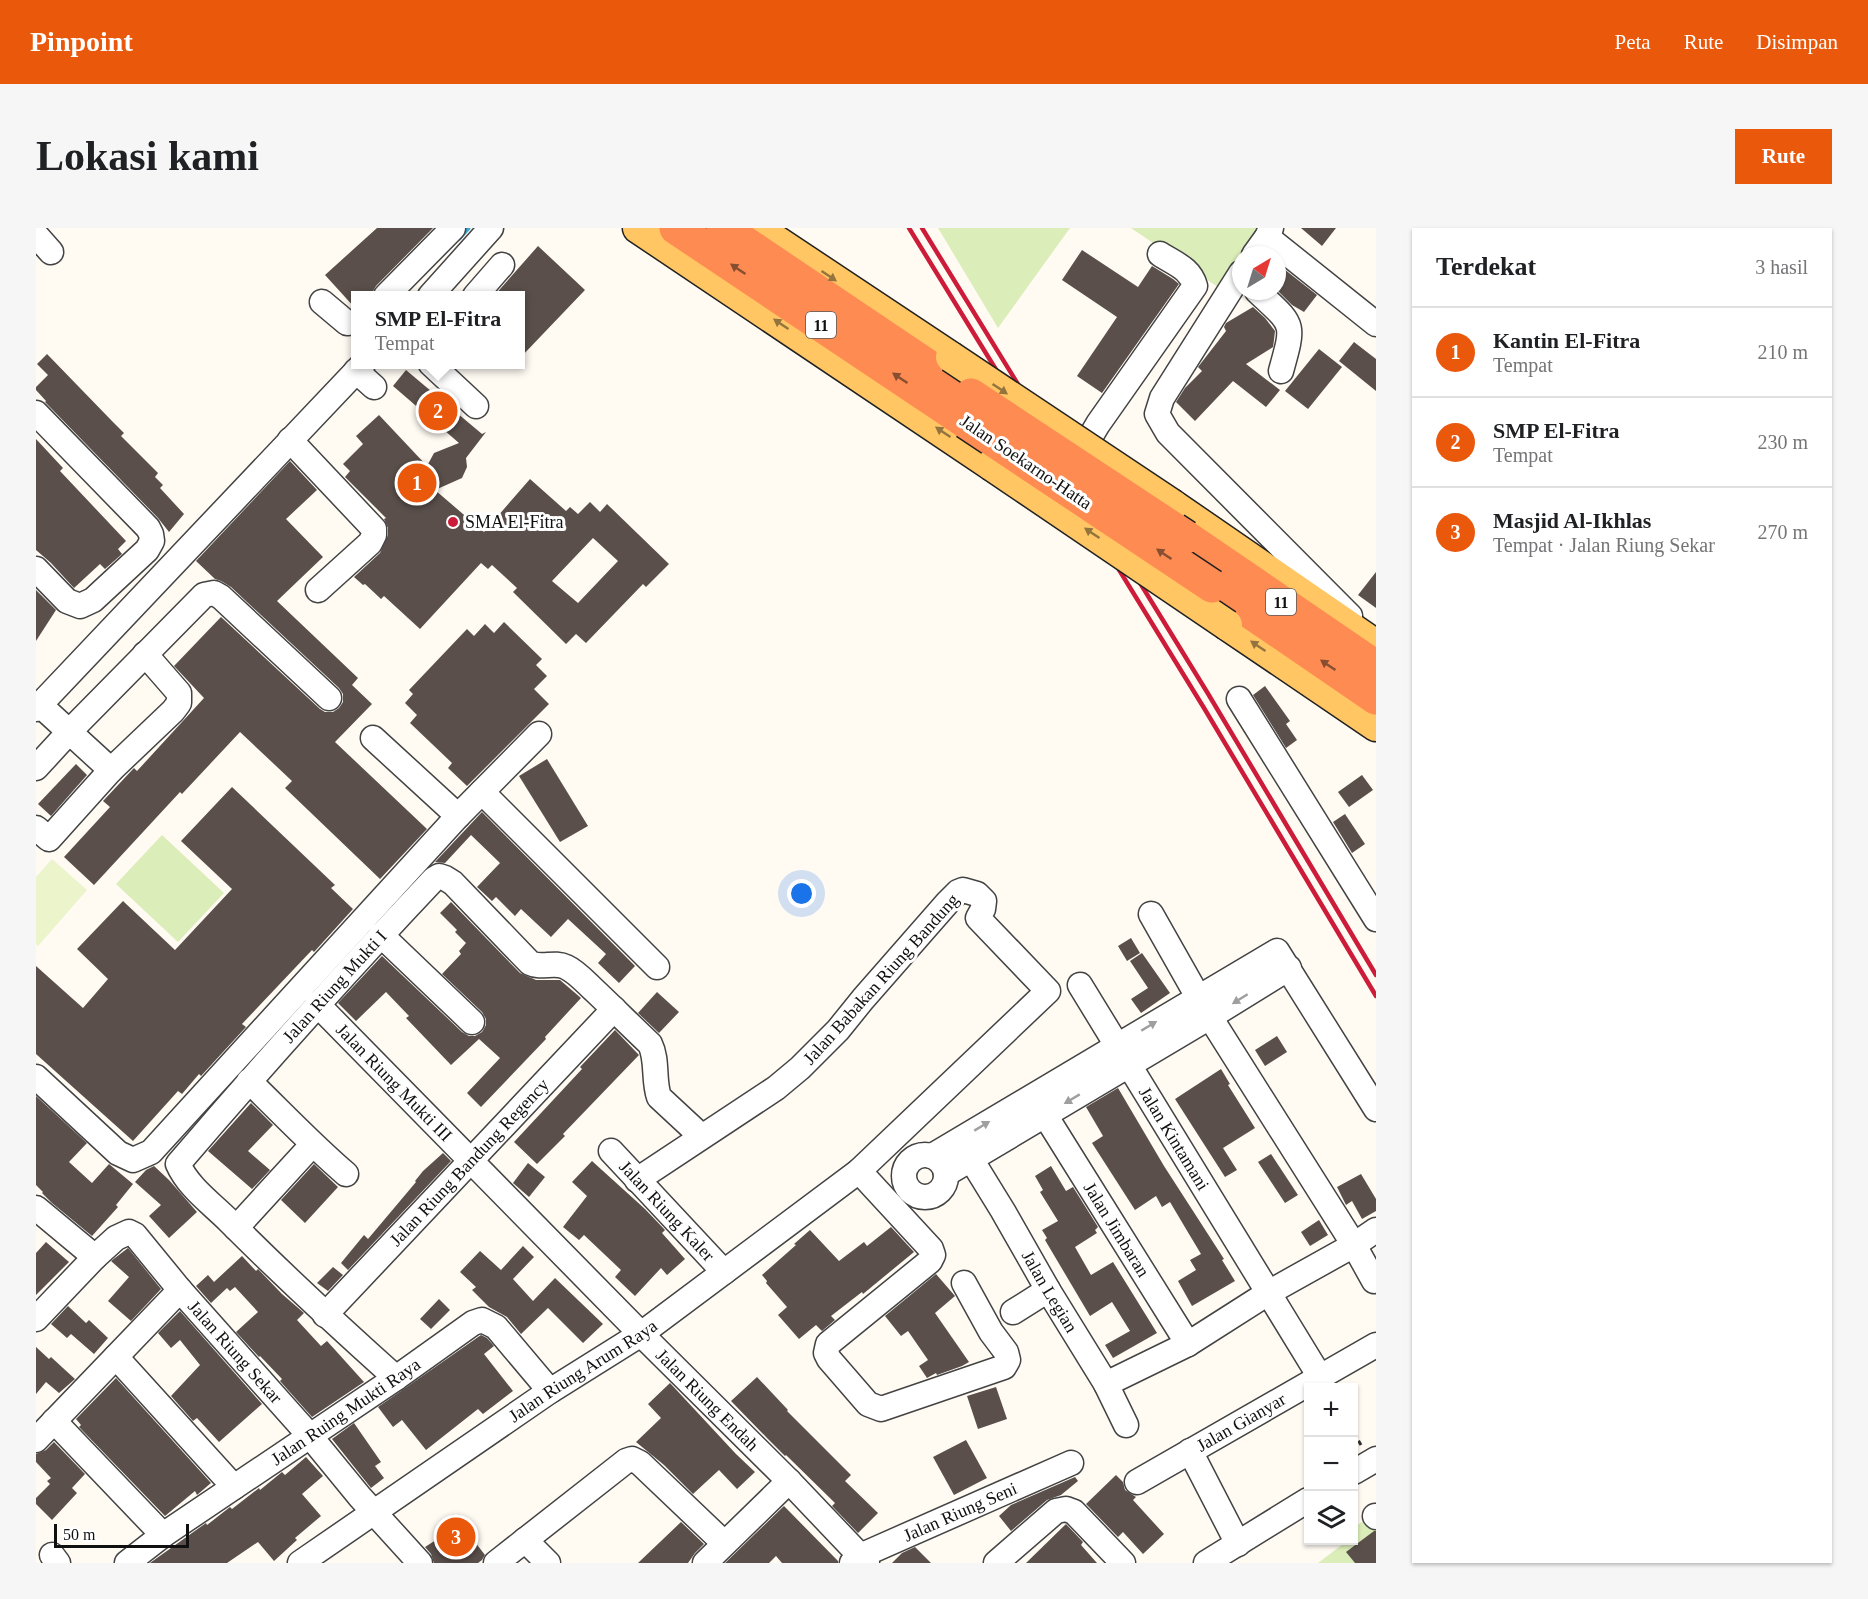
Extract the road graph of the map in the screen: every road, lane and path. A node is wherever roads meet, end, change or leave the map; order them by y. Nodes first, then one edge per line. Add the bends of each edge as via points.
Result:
1 (453, 228) edge
2 (491, 228) edge
3 (638, 228) edge
4 (676, 228) edge
5 (723, 228) edge
6 (760, 230) edge
7 (1264, 240) edge
8 (1160, 254) dead end
9 (502, 265) dead end
10 (797, 279) junction
11 (391, 291) edge
12 (434, 291) edge
13 (479, 291) edge
14 (1232, 298) edge
15 (1267, 300) edge
16 (322, 302) dead end
17 (351, 323) edge
18 (1376, 324) edge
19 (436, 369) edge
20 (1281, 371) dead end
21 (364, 374) edge
22 (476, 406) dead end
23 (968, 409) junction
24 (38, 419) edge
25 (290, 440) junction
26 (1085, 446) junction
27 (36, 569) edge
28 (318, 590) dead end
29 (1376, 643) edge
30 (145, 654) junction
31 (1376, 667) edge
32 (329, 698) dead end
33 (1376, 698) edge
34 (1239, 699) dead end
35 (38, 707) edge
36 (1376, 726) edge
37 (69, 732) junction
38 (539, 734) dead end
39 (373, 738) dead end
40 (36, 768) edge
41 (111, 770) junction
42 (482, 792) junction
43 (458, 816) junction
44 (40, 840) edge
45 (1151, 914) dead end
46 (1376, 919) edge
47 (381, 935) junction
48 (657, 968) dead end
49 (1080, 985) dead end
50 (317, 1004) junction
51 (1204, 1007) junction
52 (614, 1009) junction
53 (472, 1022) dead end
54 (1011, 1028) joint
55 (1123, 1055) junction
56 (36, 1077) edge
57 (249, 1081) junction
58 (1376, 1109) edge
59 (1045, 1115) junction
60 (701, 1137) junction
61 (312, 1145) junction
62 (611, 1151) dead end
63 (971, 1159) junction
64 (472, 1160) junction
65 (929, 1164) junction
66 (865, 1166) junction
67 (346, 1174) dead end
68 (637, 1180) junction
69 (912, 1194) junction
70 (36, 1208) edge
71 (899, 1214) junction
72 (236, 1228) junction
73 (1376, 1230) edge
74 (1354, 1245) junction
75 (95, 1257) junction
76 (724, 1272) junction
77 (1374, 1281) dead end
78 (964, 1283) dead end
79 (180, 1290) junction
80 (1048, 1290) junction
81 (1268, 1293) junction
82 (1013, 1312) dead end
83 (325, 1314) junction
84 (36, 1319) edge
85 (641, 1334) junction
86 (1188, 1344) junction
87 (1376, 1346) edge
88 (116, 1357) junction
89 (1320, 1377) junction
90 (396, 1378) junction
91 (1106, 1384) junction
92 (550, 1391) junction
93 (54, 1421) junction
94 (1126, 1425) dead end
95 (310, 1436) junction
96 (36, 1440) edge
97 (1190, 1451) junction
98 (1071, 1463) dead end
99 (789, 1481) junction
100 (1137, 1482) dead end
101 (234, 1487) junction
102 (1304, 1503) edge
103 (373, 1512) junction
104 (163, 1535) junction
105 (525, 1540) junction
106 (724, 1543) junction
107 (1238, 1544) junction
108 (859, 1560) edge
109 (127, 1563) edge
110 (300, 1563) edge
111 (420, 1563) edge
112 (496, 1563) edge
113 (548, 1563) edge
114 (705, 1563) edge
115 (996, 1563) edge
116 (1123, 1563) edge
117 (1206, 1563) edge

1 - 11 street
2 - 12 street
36 -> 3 main road, Jalan Soekarno-Hatta, bridge
23 -> 4 highway, Jalan Soekarno-Hatta / 11
5 - 10 highway, Jalan Soekarno-Hatta / 11
6 - 10 highway
6 -> 26 main road, bridge
7 - 18 street
8 - 26 street via 1188,271 1195,286
9 - 13 street
10 - 23 highway, Jalan Soekarno-Hatta / 11
14 - 29 street via 1162,398 1157,414 1168,433
15 - 20 street via 1290,328
16 - 17 street
19 - 22 street
21 - 25 street
23 - 31 highway, Jalan Soekarno-Hatta / 11, bridge via 1186,537
33 -> 23 highway, Jalan Soekarno-Hatta / 11, bridge via 1212,586
24 - 27 street via 148,528 152,541 93,600 80,606 67,601
25 - 28 street via 374,529 370,543
25 - 35 street
26 - 29 main road, bridge
30 - 32 street via 204,594 214,593
30 - 37 street
30 - 41 street via 179,693 179,703
34 - 46 street
35 - 37 street
37 - 40 street
37 - 41 street
38 - 42 street
39 - 43 street
41 - 44 street
42 - 43 street
42 - 48 street
43 - 56 street via 150,1152 133,1160 118,1153
45 - 51 street
47 - 50 street, Jalan Riung Mukti I
47 - 52 street, Jalan Riung Mukti I via 439,876 530,963 567,967
47 - 53 street
49 - 55 street, Jalan Kintamani
50 - 57 street, Jalan Riung Mukti I
50 - 64 street, Jalan Riung Mukti III
51 - 55 street
51 - 58 street via 1283,959
51 - 74 street
52 - 60 street, Jalan Riung Mukti I via 650,1044 659,1096
52 - 64 street, Jalan Riung Bandung Regency
54 - 60 street, Jalan Babakan Riung Bandung via 1048,992 978,918 984,901 963,890 800,1068
54 - 66 street, Jalan Riung Arum Raya
55 -> 59 street
65 -> 55 street
55 - 81 street, Jalan Kintamani
57 - 61 street
57 - 72 street, Jalan Riung Mukti I via 178,1164 183,1176
59 - 63 street
59 - 86 street, Jalan Jimbaran
60 - 68 street, Jalan Babakan Riung Bandung
61 - 67 street
61 - 72 street
62 - 68 street, Jalan Riung Kaler
63 - 65 street
63 - 80 street, Jalan Legian
64 - 83 street, Jalan Riung Bandung Regency
64 - 85 street, Jalan Riung Endah
65 - 66 street
65 - 69 street via 903,1172 904,1184
65 - 69 street via 944,1186 935,1195 924,1198
66 - 71 street
66 - 76 street, Jalan Riung Arum Raya
68 - 76 street, Jalan Riung Kaler
69 - 71 street
70 - 75 street
71 - 78 street via 931,1249 930,1261 828,1344 826,1353 868,1404 880,1409 1004,1367 1008,1360 1006,1352
72 - 83 street, Jalan Riung Mukti I
73 - 74 street
74 - 77 street
74 - 81 street
75 - 79 street, Jalan Riung Sekar via 129,1232
75 - 84 street
76 - 85 street, Jalan Riung Arum Raya
79 - 88 street
79 - 95 street, Jalan Riung Sekar
80 - 82 street
80 - 91 street, Jalan Legian
81 - 86 street
81 - 89 street, Jalan Kintamani
83 - 90 street, Jalan Riung Mukti I
85 - 92 street, Jalan Riung Arum Raya
85 - 99 street, Jalan Riung Endah
86 - 91 street
87 - 89 street, Jalan Gianyar
88 - 93 street
88 - 101 street
89 - 97 street, Jalan Gianyar
90 - 92 street, Jalan Ruing Mukti Raya via 482,1320 496,1327
90 - 95 street, Jalan Ruing Mukti Raya
91 - 94 street, Jalan Legian
92 - 103 street, Jalan Riung Arum Raya
93 - 96 street
93 - 104 street
95 - 101 street, Jalan Ruing Mukti Raya
95 - 103 street, Jalan Riung Sekar
97 - 100 street, Jalan Gianyar
97 - 107 street
98 - 108 street, Jalan Riung Seni
99 - 106 street
99 - 108 street, Jalan Riung Endah
101 - 104 street, Jalan Ruing Mukti Raya
102 - 107 street
103 - 110 street, Jalan Riung Arum Raya
103 - 111 street, Jalan Riung Sekar
104 - 109 street, Jalan Ruing Mukti Raya
105 - 106 street via 632,1459
105 - 112 street
105 - 113 street
106 - 114 street
107 - 117 street
115 - 116 street via 1056,1511 1066,1509 1074,1512

